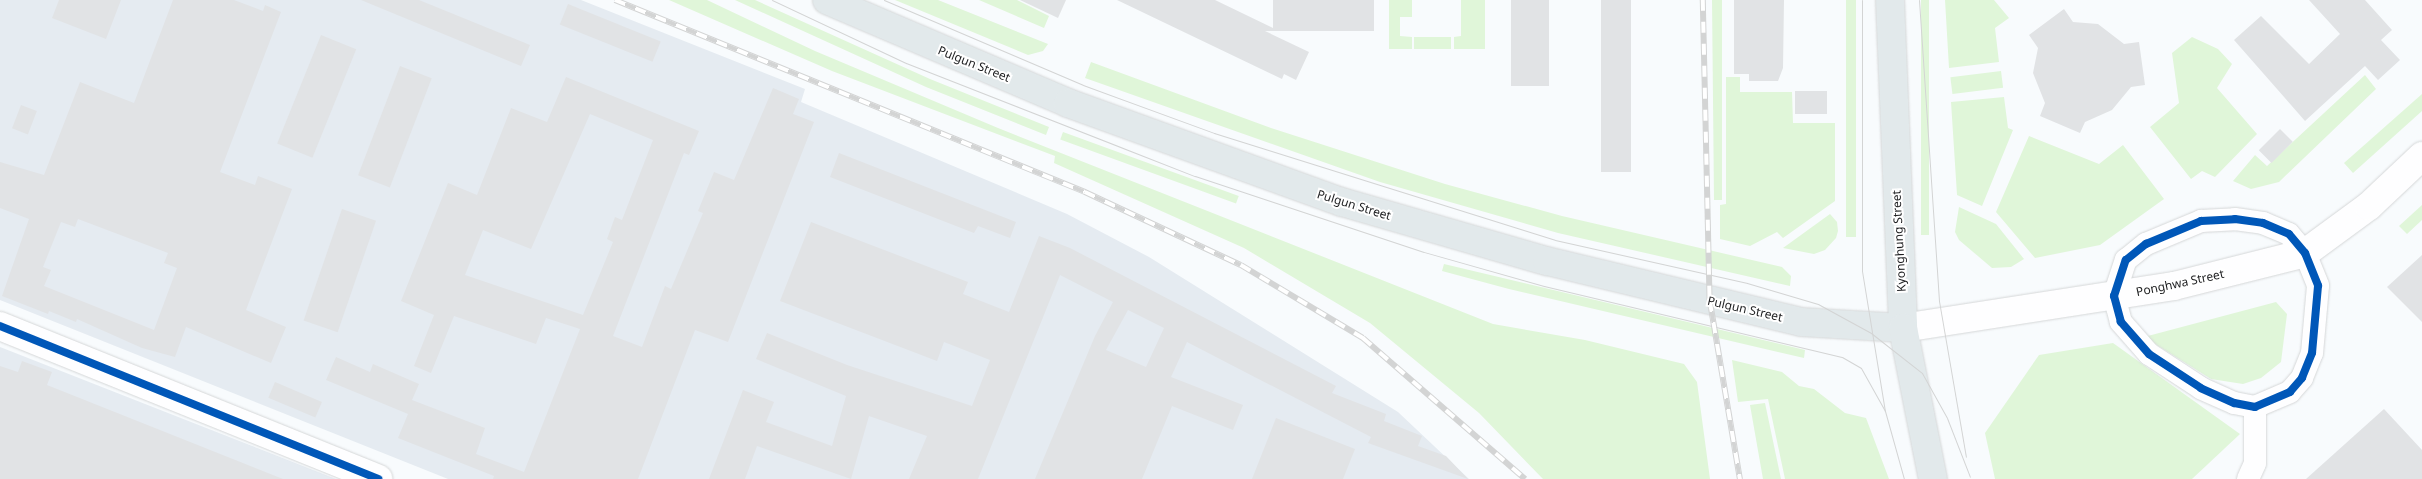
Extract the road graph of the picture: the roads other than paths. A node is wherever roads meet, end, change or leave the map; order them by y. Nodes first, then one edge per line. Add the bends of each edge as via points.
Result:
1 (827, 0) edge
2 (1890, 0) edge
3 (2422, 156) edge
4 (2306, 252) junction
5 (2114, 296) junction
6 (0, 326) edge
7 (1903, 328) junction
8 (2255, 407) junction
9 (378, 479) edge
10 (1933, 479) edge
11 (2248, 479) edge

1 - 7 main road, Pulgun Street via 1068,103 1342,202 1547,260 1801,322
2 - 7 main road, Kyonghung Street
3 - 4 main road, Ponghwa Street via 2369,206
4 - 5 main road, Ponghwa Street via 2174,286
4 - 5 street via 2289,234 2264,224 2235,219 2201,221 2170,231 2126,260
4 - 8 street via 2318,286 2312,354 2302,378 2290,392
5 - 7 main road, Ponghwa Street
5 - 8 street via 2121,322 2149,354 2201,388 2234,403
6 - 9 main road
7 - 10 main road, Kyonghung Street
8 - 11 street via 2255,463

